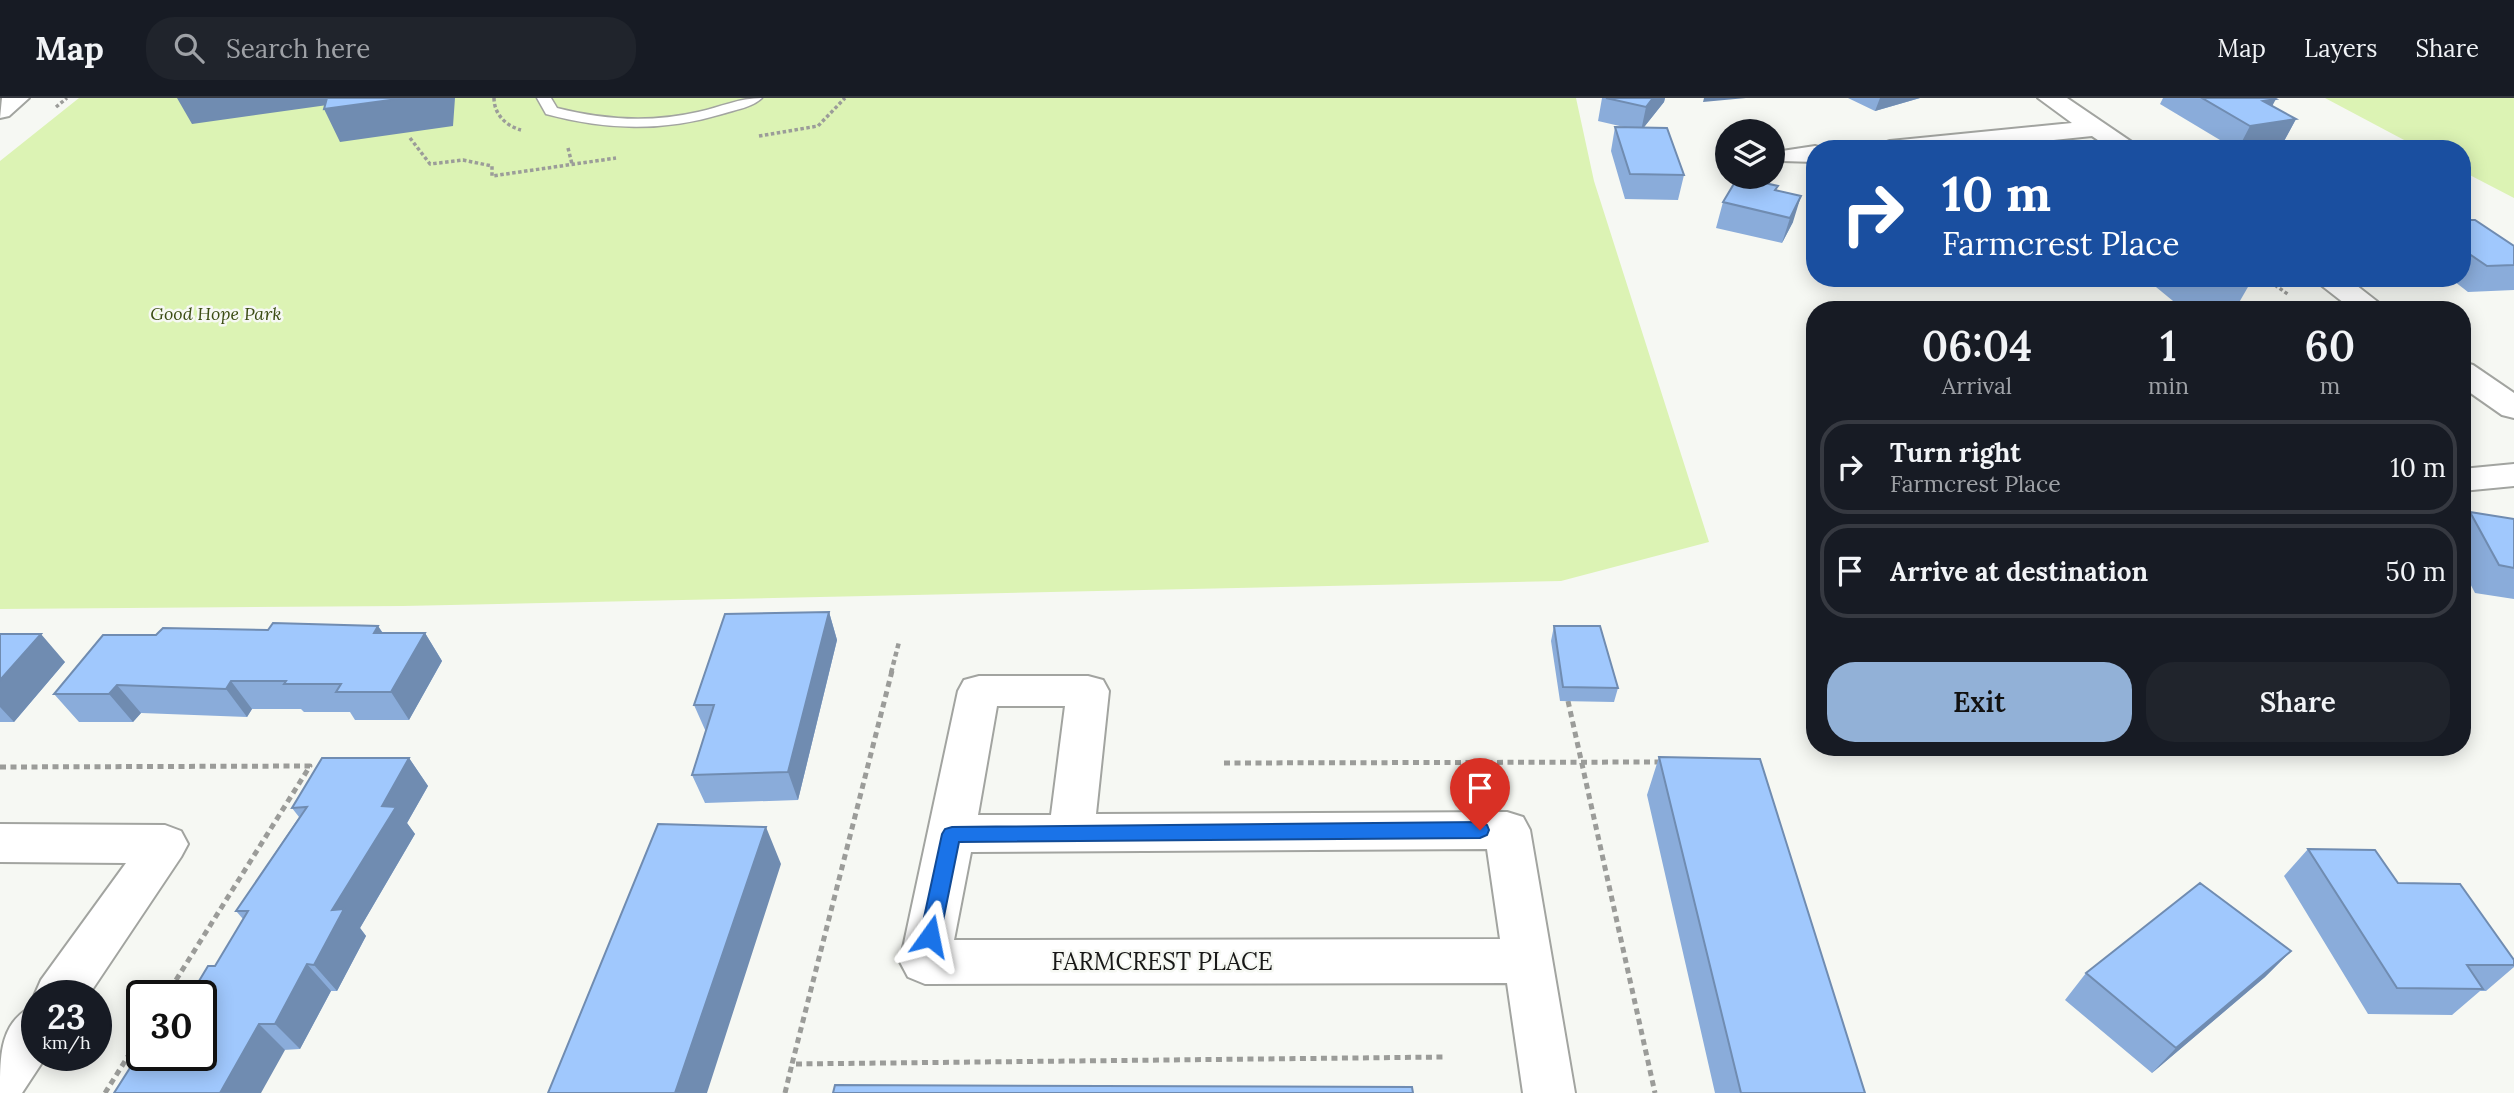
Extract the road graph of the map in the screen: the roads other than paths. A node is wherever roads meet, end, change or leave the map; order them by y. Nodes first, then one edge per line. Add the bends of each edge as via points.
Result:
1 (17, 98) edge
2 (544, 98) edge
3 (755, 98) edge
4 (2050, 98) edge
5 (0, 111) edge
6 (2096, 128) junction
7 (1978, 140) edge
8 (2115, 140) edge
9 (2340, 287) edge
10 (2359, 301) edge
11 (2471, 378) edge
12 (2514, 408) edge
13 (2514, 475) edge
14 (2471, 479) edge
15 (952, 834) junction
16 (1071, 834) junction
17 (0, 844) edge
18 (1528, 961) junction
19 (70, 980) edge
20 (21, 1050) edge
21 (0, 1080) edge
22 (1549, 1093) edge

1 - 5 street
2 - 3 lane via 551,111 588,122 625,125 682,120
4 - 6 street
6 - 7 street
6 - 8 street
9 - 10 street
11 - 12 street
13 - 14 street
15 - 16 street
15 - 16 street, FARMCREST PLACE via 979,691 1088,691
15 - 18 street, FARMCREST PLACE via 925,962
16 - 18 street via 1507,830
17 - 19 street via 165,844
18 - 22 street
20 - 21 street

